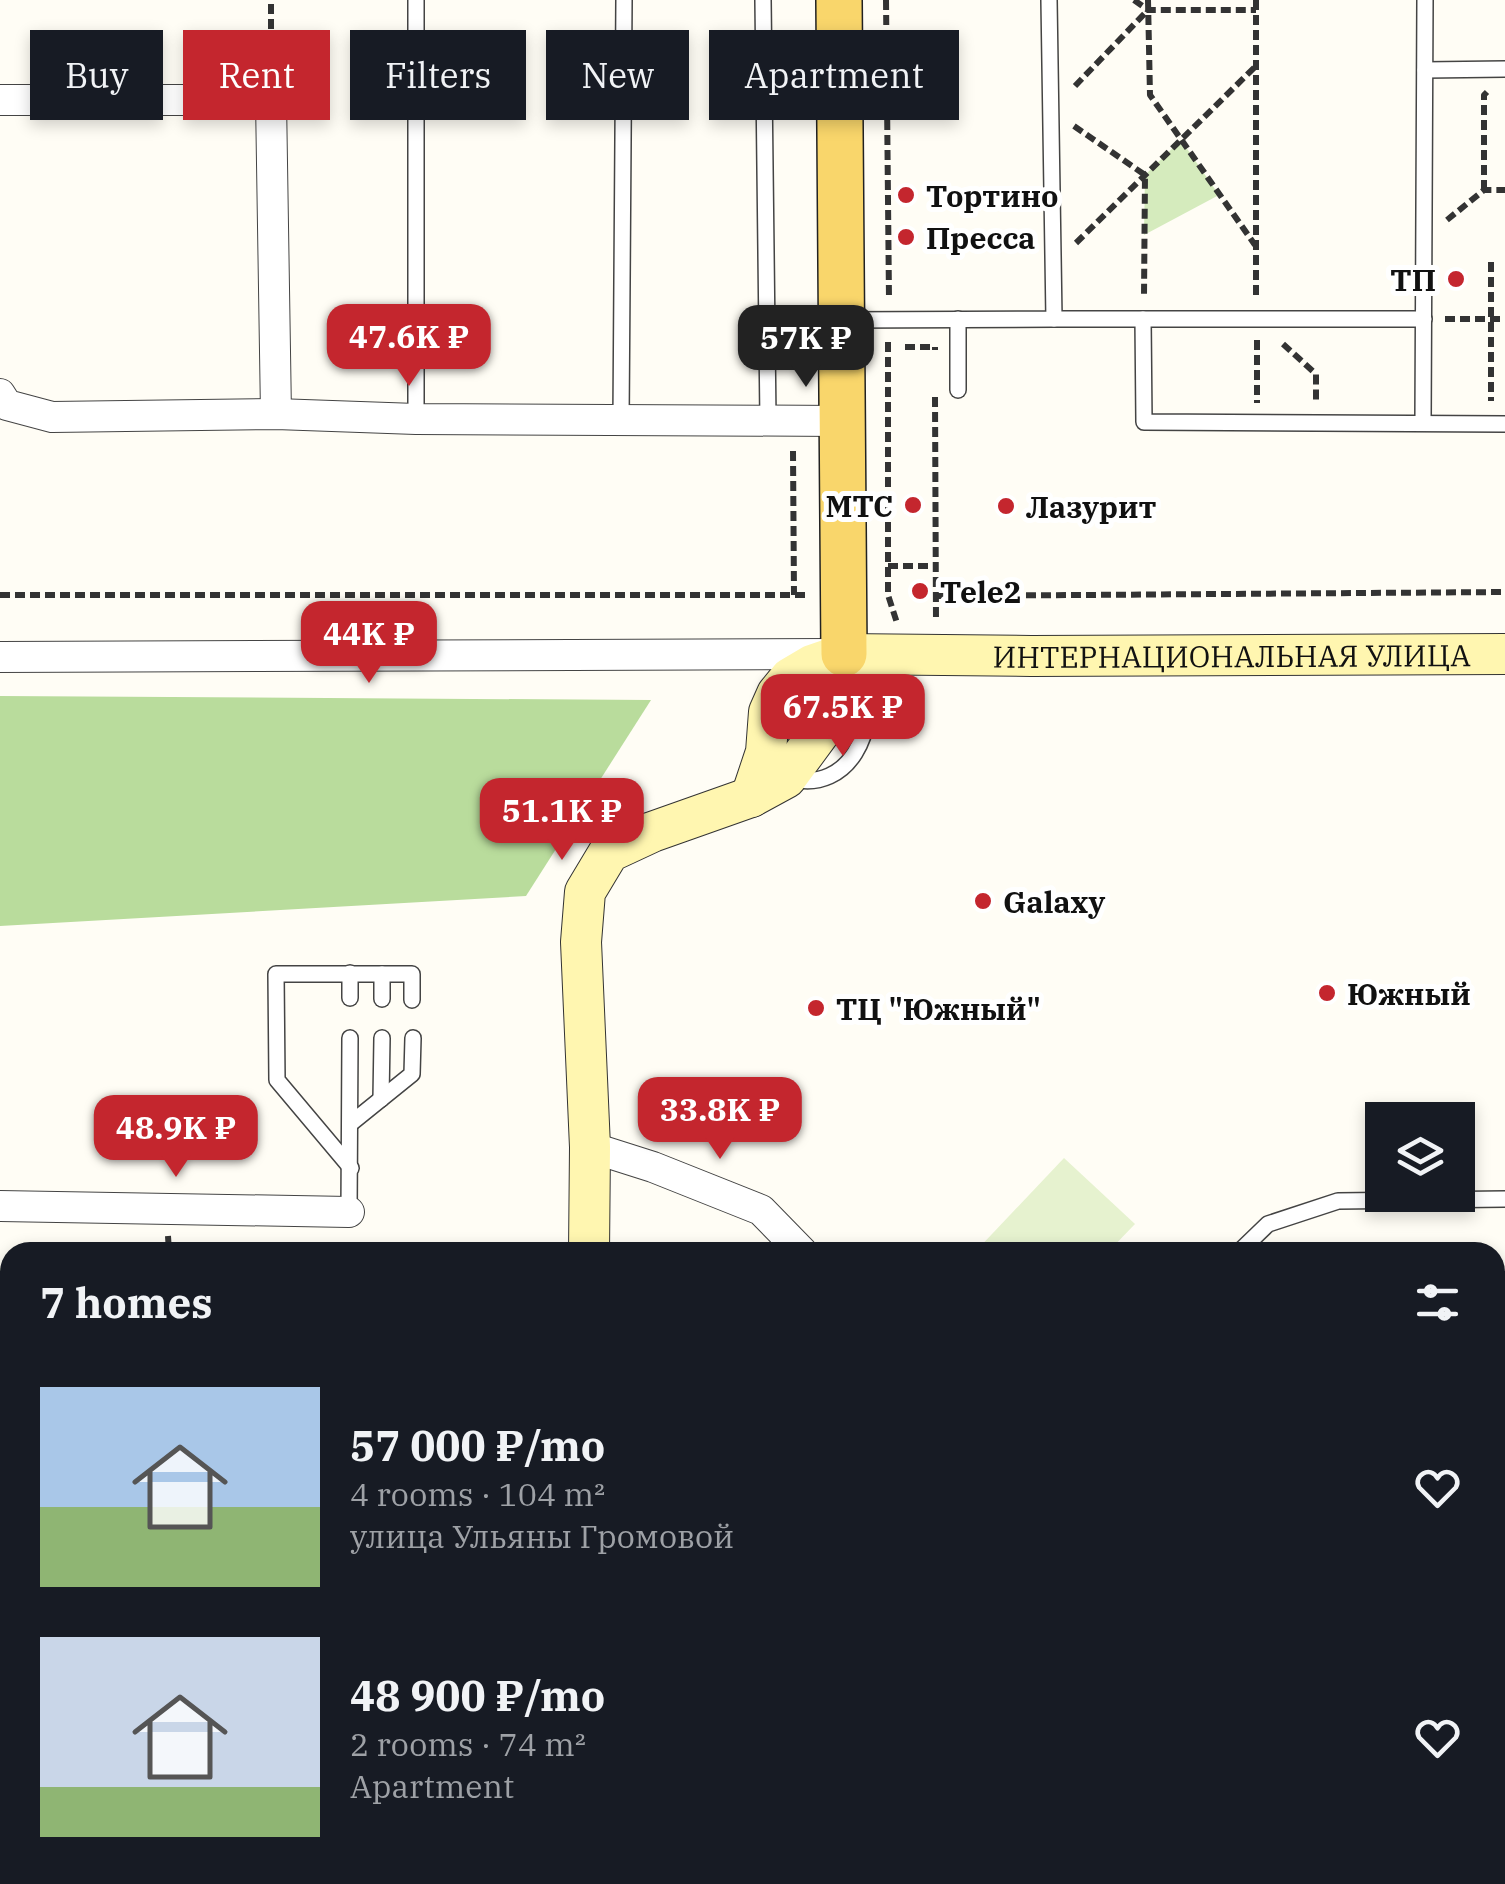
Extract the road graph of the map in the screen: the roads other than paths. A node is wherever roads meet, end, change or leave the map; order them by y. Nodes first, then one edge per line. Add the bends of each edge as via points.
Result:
1 (416, 0) edge
2 (624, 0) edge
3 (763, 0) edge
4 (839, 0) edge
5 (1050, 0) edge
6 (1424, 0) edge
7 (1425, 70) junction
8 (1505, 70) edge
9 (0, 100) edge
10 (1054, 318) junction
11 (1143, 318) junction
12 (1424, 318) junction
13 (958, 319) junction
14 (842, 320) junction
15 (958, 390) dead end
16 (0, 394) edge
17 (276, 414) junction
18 (416, 419) junction
19 (768, 420) junction
20 (621, 421) junction
21 (842, 421) junction
22 (1423, 423) junction
23 (1498, 424) edge
24 (844, 654) junction
25 (1505, 654) edge
26 (0, 657) edge
27 (776, 765) junction
28 (350, 973) junction
29 (382, 974) junction
30 (350, 998) dead end
31 (382, 999) dead end
32 (412, 1000) dead end
33 (350, 1038) dead end
34 (382, 1038) dead end
35 (412, 1038) dead end
36 (381, 1099) junction
37 (350, 1124) junction
38 (590, 1148) junction
39 (351, 1168) junction
40 (1505, 1199) edge
41 (0, 1206) edge
42 (349, 1212) joint
43 (589, 1242) edge
44 (792, 1242) edge
45 (1249, 1242) edge

1 - 18 lane
2 - 20 lane
3 - 19 lane
4 - 14 main road
5 - 10 lane
6 - 7 lane
7 - 8 lane
7 - 12 lane
9 - 17 street via 271,100
10 - 11 lane
10 - 13 lane
11 - 12 lane
11 - 22 lane via 1144,422
12 - 22 lane
13 - 14 lane
13 - 15 lane
14 - 21 main road
16 - 17 street via 7,405 52,417
17 - 18 street
18 - 20 street
19 - 20 street
19 - 21 street
21 - 24 main road
22 - 23 lane
24 - 25 main road, ИНТЕРНАЦИОНАЛЬНАЯ УЛИЦА
24 - 26 street, ИНТЕРНАЦИОНАЛЬНАЯ УЛИЦА
24 - 27 main road via 825,725
24 - 27 main road via 812,664 777,694 769,712
27 - 38 main road via 751,797 609,852 584,892
28 - 29 lane
28 - 30 lane
28 - 39 lane via 276,974 276,991 277,1080
29 - 31 lane
29 - 32 lane via 412,974
33 - 37 lane
34 - 36 lane
35 - 36 lane via 412,1074
36 - 37 lane
37 - 39 lane
38 - 43 main road
38 - 44 street via 762,1210
39 - 42 lane
40 - 45 lane via 1338,1201 1268,1224
41 - 42 street

